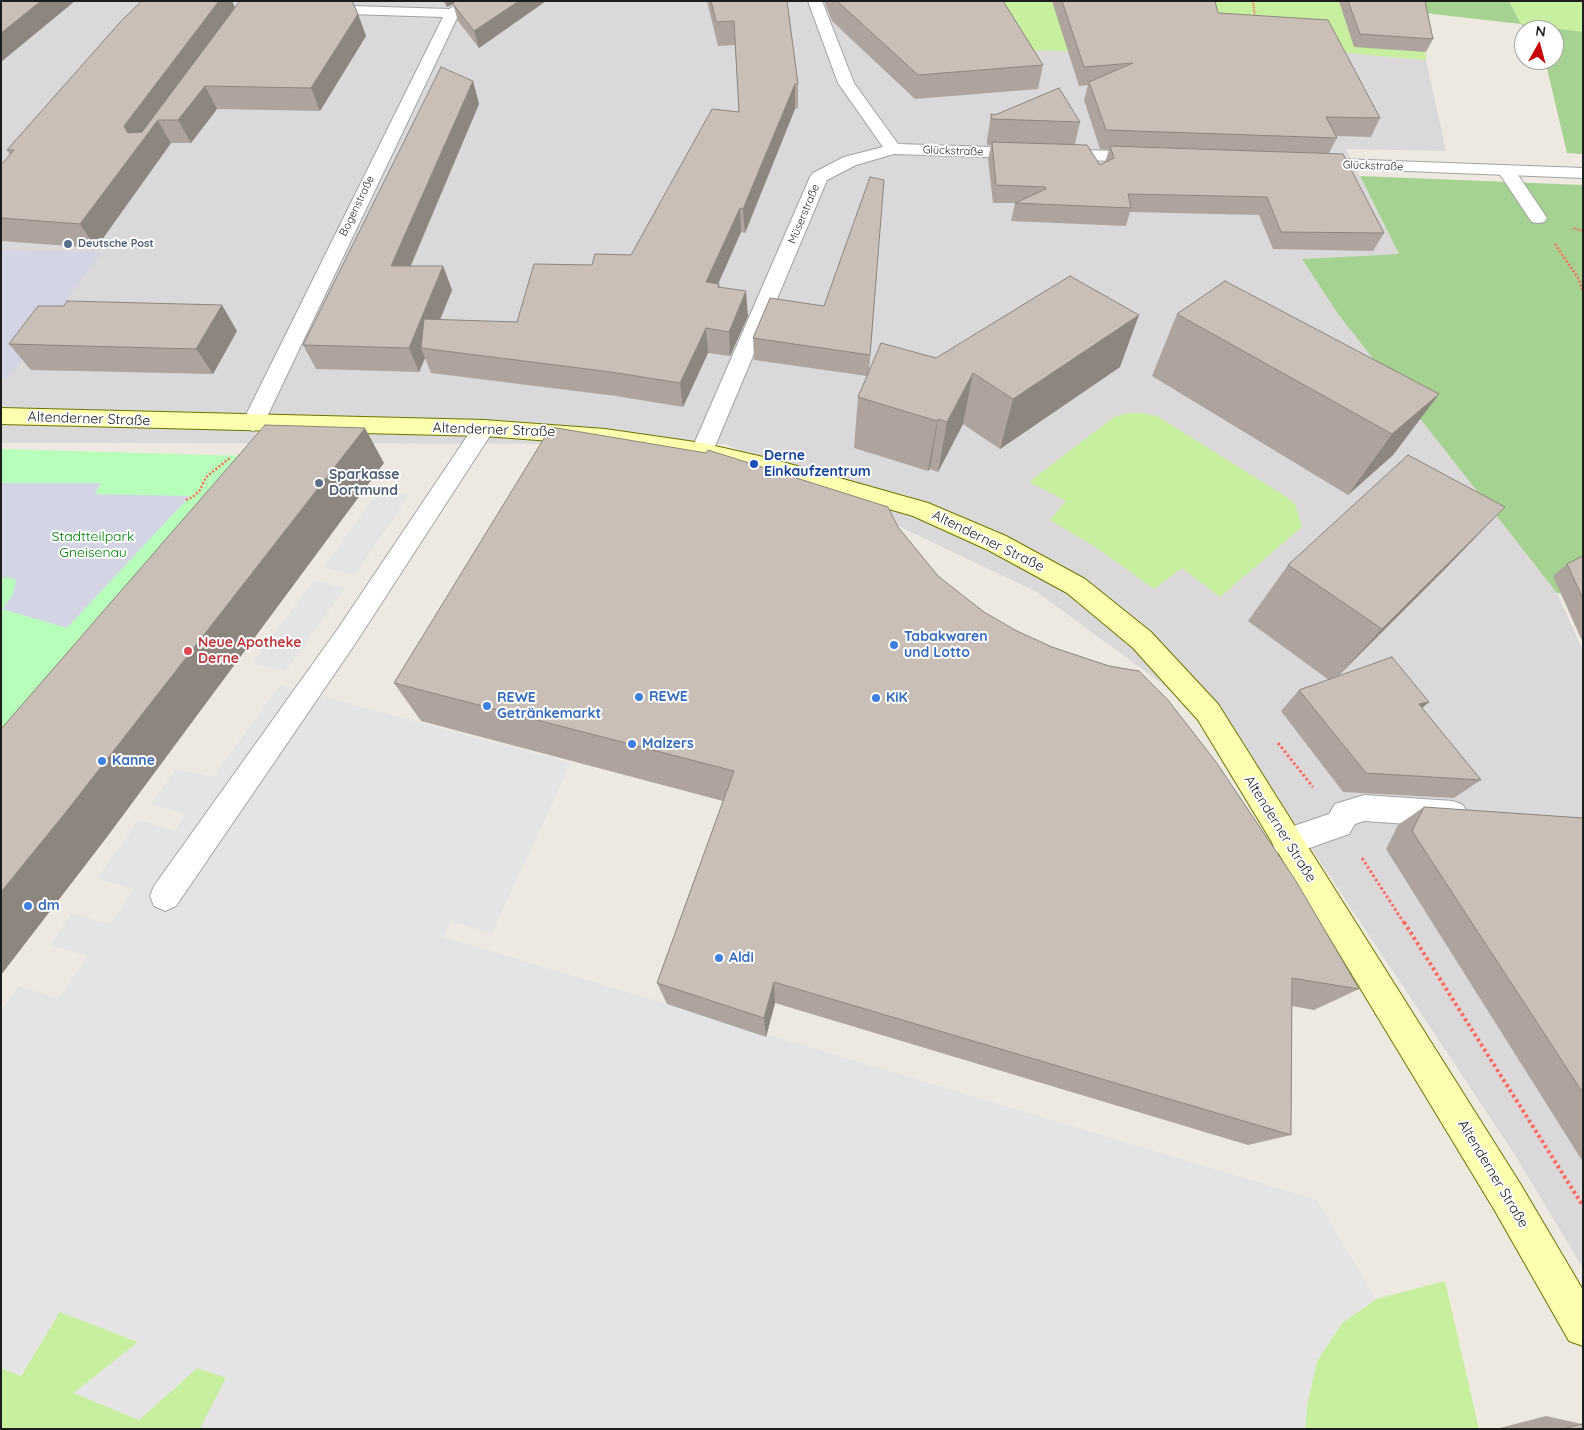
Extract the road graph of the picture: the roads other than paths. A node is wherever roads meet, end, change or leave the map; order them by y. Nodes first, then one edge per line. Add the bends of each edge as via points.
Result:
1 (474, 1) edge
2 (815, 1) edge
3 (302, 9) edge
4 (452, 13) junction
5 (893, 149) junction
6 (1160, 158) edge
7 (1294, 163) edge
8 (1506, 170) junction
9 (1583, 173) edge
10 (1538, 218) road end
11 (1, 416) edge
12 (253, 423) junction
13 (484, 428) junction
14 (702, 451) junction
15 (1483, 816) edge
16 (1287, 842) junction
17 (165, 896) dead end
18 (1583, 1328) edge

1 - 4 street
2 - 5 street via 846,83
3 - 4 street
4 - 12 street, Bogenstraße
5 - 6 street, Glückstraße
5 - 14 street, Müserstraße via 850,161 819,178
7 - 8 street, Glückstraße
8 - 9 street, Glückstraße
8 - 10 street
11 - 12 main road, Altenderner Straße
12 - 13 main road, Altenderner Straße
13 - 14 main road, Altenderner Straße via 605,437
13 - 17 street via 346,637
14 - 16 main road, Altenderner Straße via 772,467 920,509 997,543 1076,586 1142,640 1208,712
15 - 16 street via 1364,808 1345,813 1339,824
16 - 18 main road, Altenderner Straße via 1508,1198

